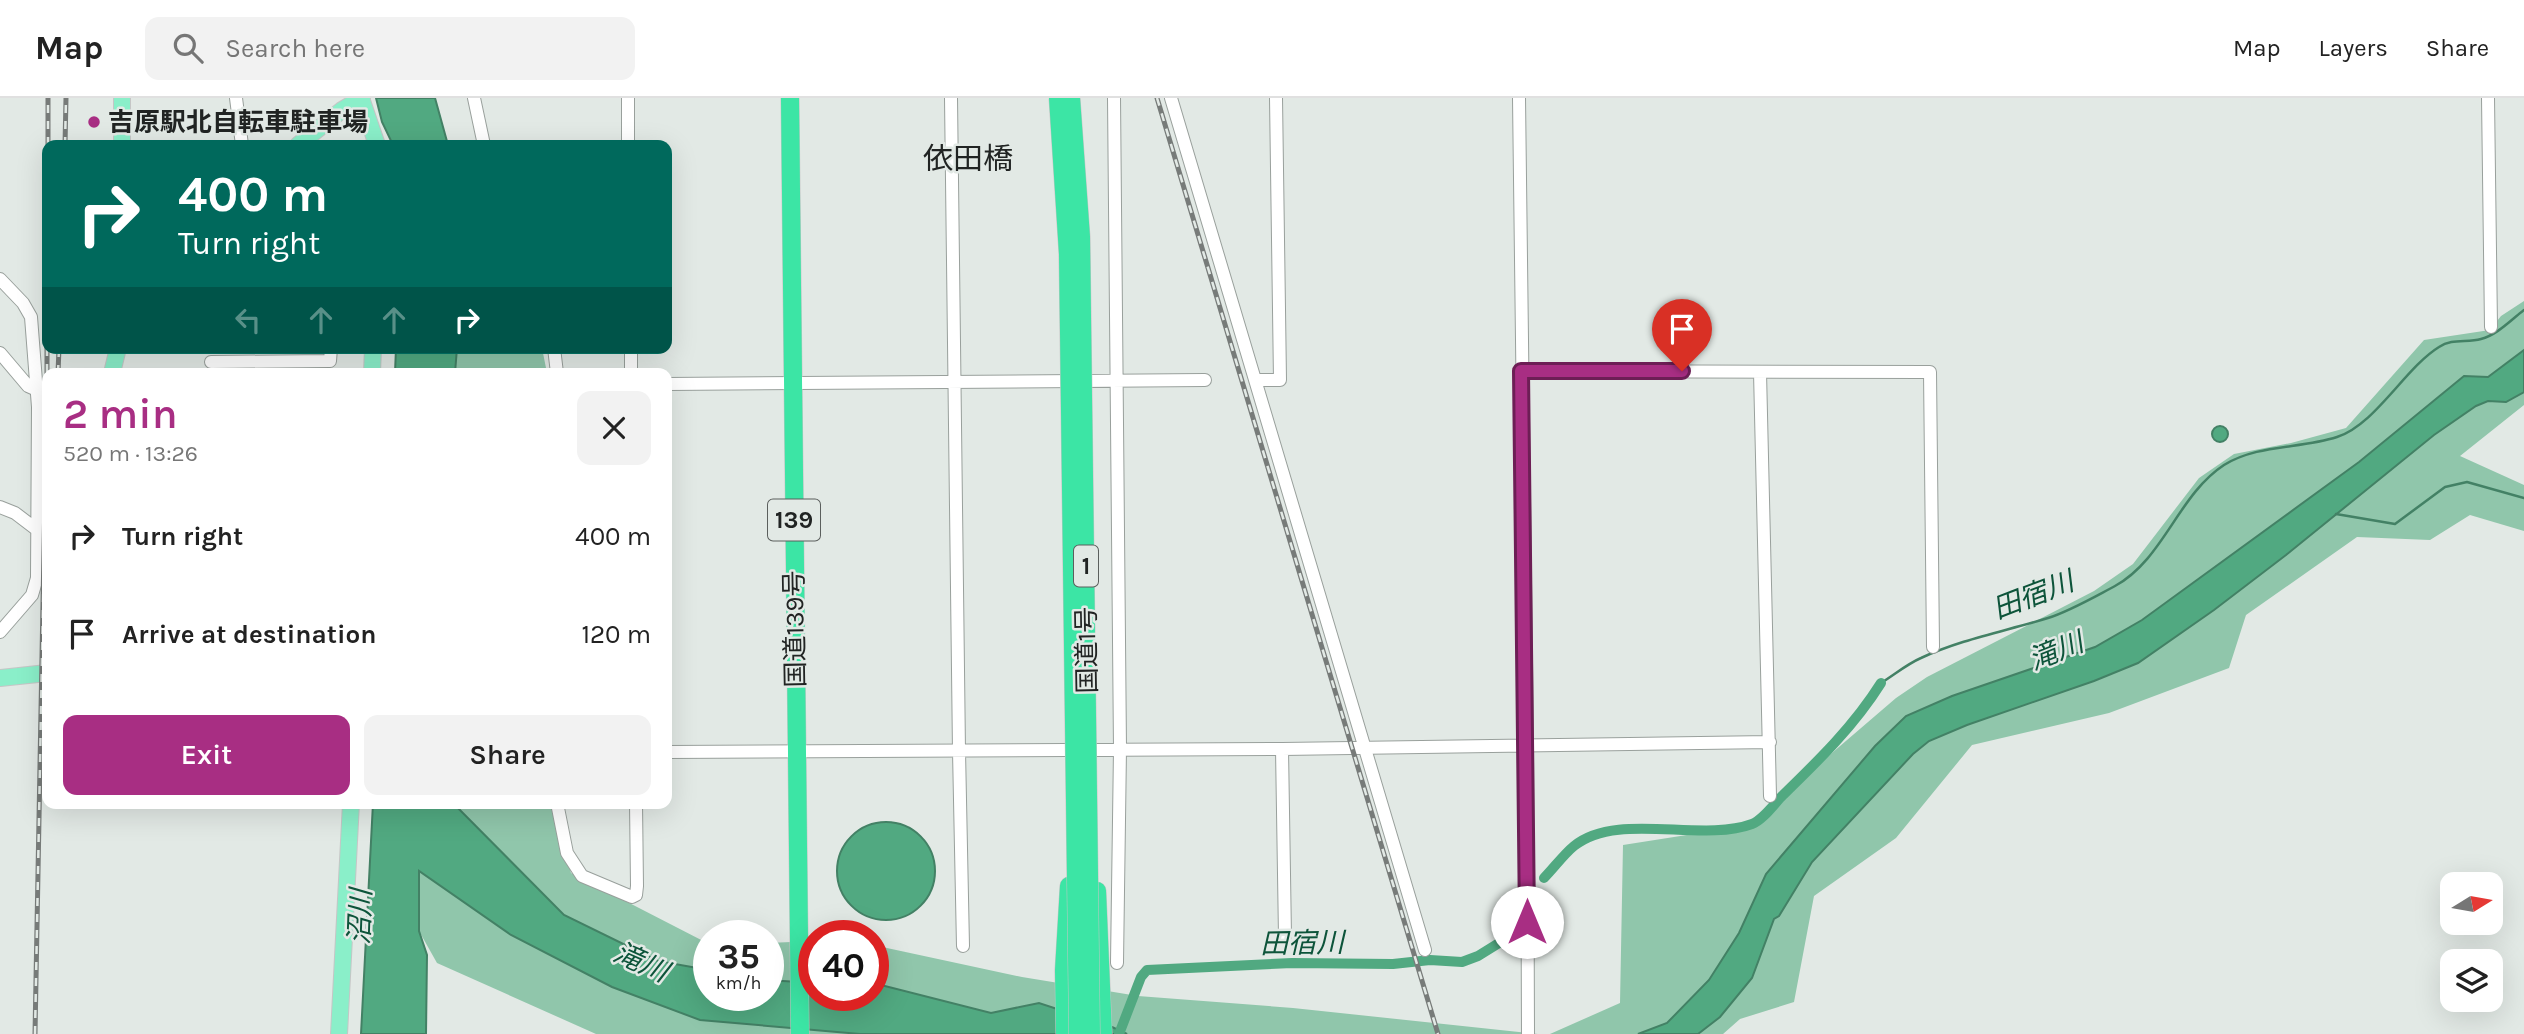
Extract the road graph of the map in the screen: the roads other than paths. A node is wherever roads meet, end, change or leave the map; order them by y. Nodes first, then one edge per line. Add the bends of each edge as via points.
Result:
1 (122, 98) edge
2 (236, 98) edge
3 (362, 98) edge
4 (474, 98) edge
5 (628, 98) edge
6 (790, 98) edge
7 (951, 98) edge
8 (1058, 98) edge
9 (1071, 98) edge
10 (1114, 98) edge
11 (1171, 98) edge
12 (1276, 98) edge
13 (1519, 98) edge
14 (2488, 98) edge
15 (122, 140) edge
16 (241, 140) edge
17 (304, 140) edge
18 (375, 140) edge
19 (483, 140) edge
20 (628, 140) edge
21 (0, 279) edge
22 (2491, 327) dead end
23 (0, 353) edge
24 (331, 354) edge
25 (211, 362) dead end
26 (1521, 371) junction
27 (1760, 372) junction
28 (1205, 380) dead end
29 (1255, 380) junction
30 (954, 382) junction
31 (1117, 382) junction
32 (672, 384) edge
33 (792, 384) junction
34 (37, 390) junction
35 (0, 507) edge
36 (36, 529) junction
37 (1, 629) edge
38 (1933, 647) dead end
39 (42, 674) edge
40 (0, 678) edge
41 (1770, 742) junction
42 (1527, 744) junction
43 (1365, 747) junction
44 (1120, 749) junction
45 (1282, 749) junction
46 (797, 751) junction
47 (958, 751) junction
48 (672, 752) edge
49 (1082, 763) junction
50 (1770, 796) dead end
51 (351, 809) edge
52 (558, 809) edge
53 (636, 809) edge
54 (1285, 936) dead end
55 (963, 946) dead end
56 (1425, 950) dead end
57 (1117, 963) dead end
58 (1527, 1029) edge
59 (339, 1034) edge
60 (800, 1034) edge
61 (1065, 1034) edge
62 (1077, 1034) edge
63 (1091, 1034) edge
64 (1103, 1034) edge

1 - 15 main road
2 - 16 street
3 - 17 main road
3 - 18 main road
4 - 19 street
5 - 20 street
6 - 33 highway, 国道139号 / 139
7 - 30 street
8 - 49 highway, 国道1号 / 1, bridge via 1068,254
9 - 49 highway, 国道1号 / 1, bridge via 1081,236
10 - 31 street
11 - 29 street
12 - 29 street via 1280,380
13 - 26 street
14 - 22 street
21 - 34 street via 31,317
23 - 34 street via 28,386
24 - 25 street via 331,361
26 - 27 street
26 - 42 street
27 - 38 street via 1930,372
27 - 41 street
28 - 31 street
29 - 43 street
30 - 31 street
30 - 33 street
30 - 47 street
31 - 44 street
32 - 33 street
33 - 46 highway, 国道139号 / 139
34 - 36 street
35 - 36 street
36 - 37 street via 37,578 32,595
39 - 40 main road
41 - 42 street
41 - 50 street
42 - 43 street
42 - 58 street
43 - 45 street
43 - 56 street
44 - 45 street
44 - 47 street
44 - 57 street
45 - 54 street
46 - 47 street
46 - 48 street
46 - 60 highway, 国道139号 / 139
47 - 55 street
49 - 61 highway, 1, bridge via 1065,970
49 - 62 highway, 国道1号 / 1, bridge
49 - 63 highway, 国道1号 / 1, bridge
49 - 64 highway, 1, bridge
51 - 59 main road
52 - 53 street via 568,853 582,876 632,897 637,886

